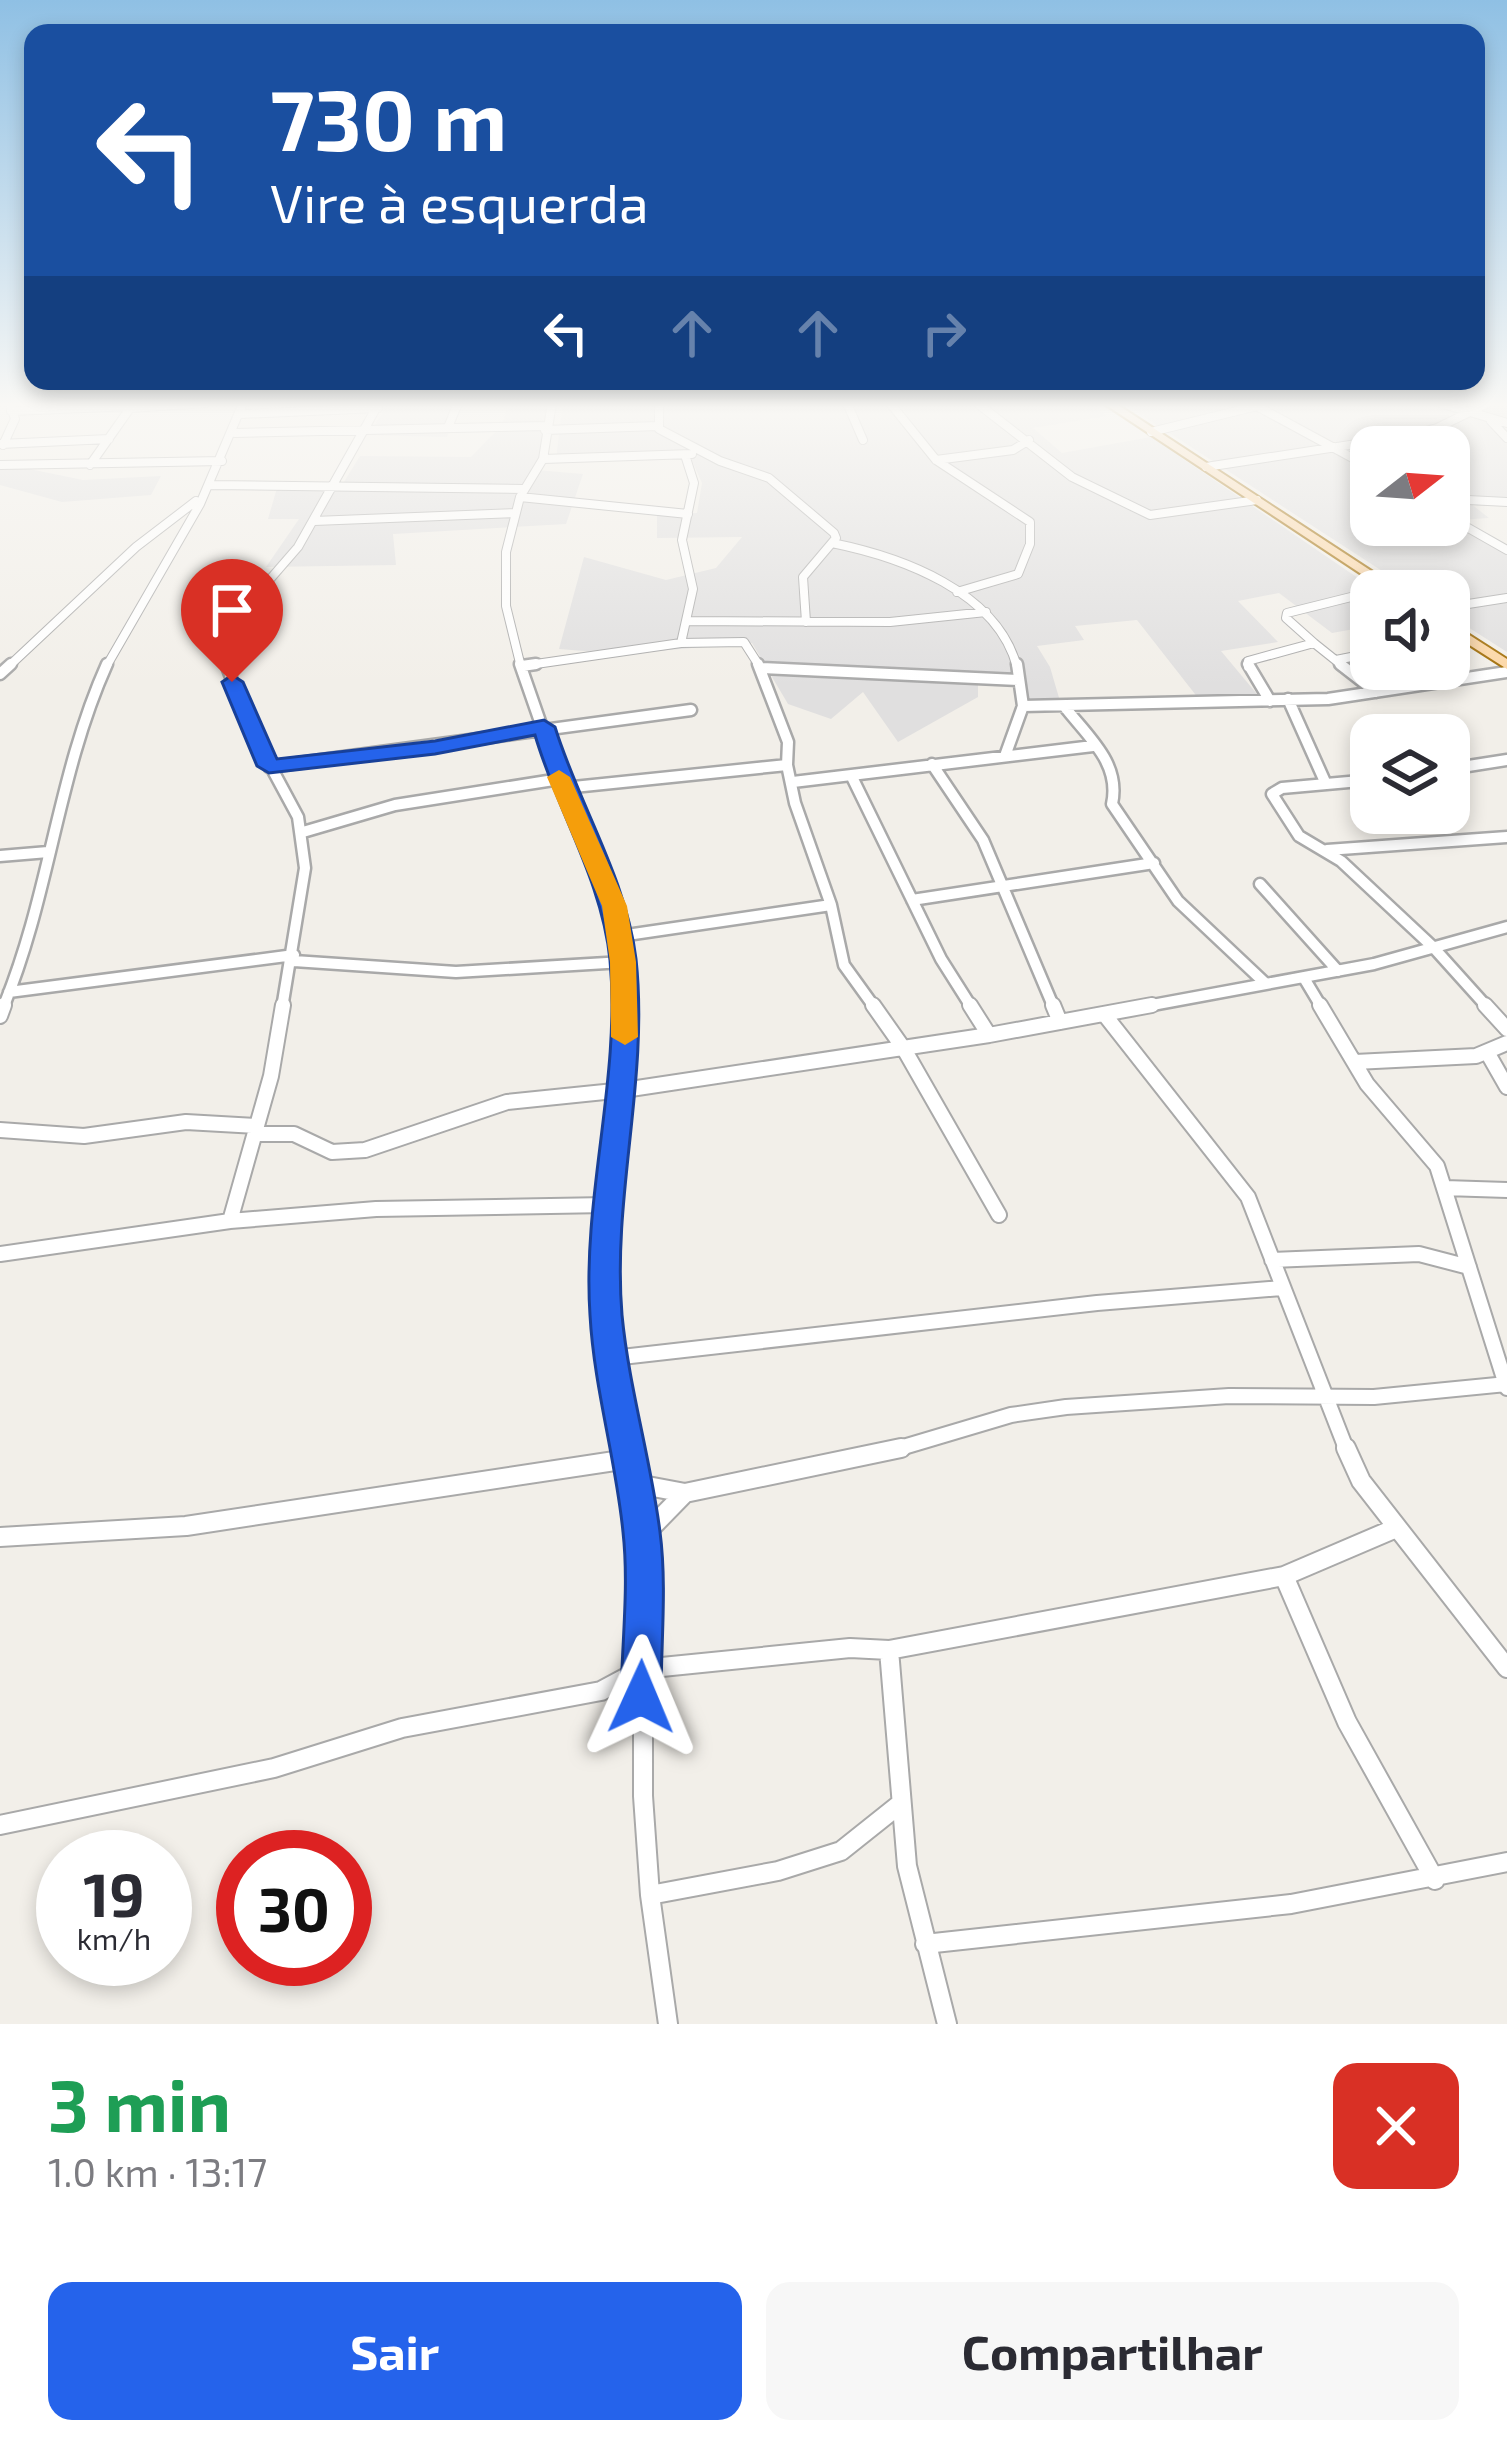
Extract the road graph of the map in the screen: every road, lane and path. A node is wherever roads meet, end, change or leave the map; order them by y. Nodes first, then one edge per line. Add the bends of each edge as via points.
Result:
1 (200, 497) edge
2 (201, 497) edge
3 (326, 497) edge
4 (521, 497) edge
5 (551, 497) edge
6 (691, 497) edge
7 (794, 497) edge
8 (992, 497) edge
9 (1114, 497) edge
10 (1253, 497) edge
11 (1257, 500) junction
12 (1470, 500) edge
13 (1507, 502) edge
14 (515, 513) junction
15 (688, 514) junction
16 (314, 521) junction
17 (1470, 530) edge
18 (832, 543) junction
19 (1507, 550) edge
20 (1363, 570) edge
21 (956, 592) junction
22 (1350, 597) edge
23 (1507, 598) edge
24 (1470, 604) edge
25 (986, 612) junction
26 (686, 621) junction
27 (806, 622) junction
28 (1314, 643) junction
29 (1470, 643) edge
30 (681, 644) junction
31 (1350, 657) edge
32 (1336, 660) junction
33 (522, 666) junction
34 (761, 668) junction
35 (1507, 668) edge
36 (0, 674) edge
37 (1019, 680) junction
38 (1376, 692) junction
39 (1288, 699) junction
40 (1270, 701) junction
41 (1023, 706) junction
42 (1064, 706) junction
43 (691, 710) dead end
44 (544, 727) junction
45 (1093, 746) junction
46 (1005, 756) junction
47 (1507, 760) edge
48 (932, 764) junction
49 (787, 765) junction
50 (269, 766) junction
51 (1470, 766) edge
52 (851, 775) junction
53 (793, 782) junction
54 (1350, 782) edge
55 (562, 784) junction
56 (1326, 784) junction
57 (303, 832) junction
58 (1507, 837) edge
59 (1326, 850) junction
60 (48, 852) junction
61 (0, 856) edge
62 (1154, 863) junction
63 (1260, 884) dead end
64 (1000, 886) junction
65 (913, 900) junction
66 (831, 905) junction
67 (1507, 927) edge
68 (620, 936) junction
69 (1434, 948) junction
70 (294, 958) junction
71 (623, 962) junction
72 (1338, 971) junction
73 (1304, 978) junction
74 (1265, 983) junction
75 (9, 992) junction
76 (1104, 1014) junction
77 (0, 1016) edge
78 (1060, 1022) junction
79 (1507, 1029) edge
80 (989, 1035) junction
81 (1507, 1042) edge
82 (904, 1049) junction
83 (1487, 1052) junction
84 (1354, 1063) junction
85 (1507, 1087) edge
86 (624, 1090) junction
87 (0, 1130) edge
88 (256, 1130) junction
89 (1444, 1188) junction
90 (1507, 1190) edge
91 (607, 1205) junction
92 (999, 1215) dead end
93 (230, 1220) junction
94 (0, 1255) edge
95 (1272, 1260) junction
96 (1469, 1267) junction
97 (1282, 1288) junction
98 (613, 1358) junction
99 (1506, 1385) edge
100 (1323, 1399) junction
101 (628, 1459) junction
102 (637, 1484) junction
103 (685, 1493) junction
104 (1394, 1529) junction
105 (643, 1536) junction
106 (0, 1537) edge
107 (1284, 1576) junction
108 (889, 1650) junction
109 (1507, 1668) edge
110 (642, 1669) junction
111 (900, 1804) junction
112 (0, 1825) edge
113 (1507, 1862) edge
114 (1435, 1880) junction
115 (650, 1895) junction
116 (925, 1944) junction
117 (668, 2024) edge
118 (947, 2024) edge

1 - 36 street
2 - 60 street via 107,665
3 - 16 street
4 - 14 street
5 - 15 street
6 - 15 street
7 - 18 street via 834,533
8 - 21 street via 1030,523 1030,544 1018,574
9 - 11 street via 1155,517
10 - 11 main road
11 - 20 main road
12 - 13 street
14 - 16 street
14 - 33 street via 506,592
15 - 26 street via 682,540 693,589
16 - 50 street via 265,584 254,633 219,646
17 - 19 street
18 - 21 street via 882,553
18 - 27 street via 803,578
21 - 25 street
22 - 28 street via 1287,613
23 - 24 street
25 - 27 street
25 - 37 street via 1016,660
26 - 27 street
26 - 30 street
28 - 32 street
28 - 40 street via 1248,661
29 - 35 main road
30 - 33 street
30 - 34 street via 744,642
31 - 32 street
32 - 38 street
33 - 44 street
34 - 37 street
34 - 49 street via 788,742
35 - 38 street
37 - 41 street
38 - 39 street
39 - 40 street
39 - 56 street
40 - 42 street
41 - 42 street
41 - 46 street
42 - 45 street
43 - 44 street
44 - 50 street
44 - 55 street
45 - 46 street
45 - 62 street via 1115,773 1112,804
46 - 48 street
47 - 51 street
48 - 52 street
48 - 64 street via 983,841
49 - 53 street
49 - 55 street
50 - 57 street
52 - 53 street
52 - 65 street
53 - 66 street
54 - 56 street
55 - 57 street via 394,805
55 - 68 street
56 - 59 street via 1272,794 1294,831
57 - 70 street
58 - 59 street
59 - 69 street
60 - 61 street
60 - 75 street via 35,927
62 - 64 street
62 - 74 street via 1185,909
63 - 72 street
64 - 65 street
64 - 78 street
65 - 80 street
66 - 68 street
66 - 82 street via 850,978
67 - 69 street
68 - 71 street
69 - 72 street
69 - 79 street
70 - 71 street via 457,972
70 - 75 street
70 - 88 street
71 - 86 street
72 - 73 street
73 - 74 street
73 - 84 street
74 - 76 street
75 - 77 street
76 - 78 street
76 - 95 street via 1248,1196
78 - 80 street
80 - 82 street
81 - 83 street
82 - 86 street
82 - 92 street
83 - 84 street
83 - 85 street
84 - 89 street via 1426,1149
86 - 88 street via 507,1102 365,1150 332,1151 294,1134
86 - 91 street
87 - 88 street via 84,1136 186,1122
88 - 93 street
89 - 90 street
89 - 96 street
91 - 93 street
91 - 98 street
93 - 94 street
95 - 96 street via 1419,1254
95 - 97 street
96 - 99 street
97 - 98 street
97 - 100 street
98 - 101 street
99 - 100 street
100 - 103 street via 1229,1396 1011,1415 893,1450
100 - 104 street
101 - 102 street
101 - 106 street via 186,1526
102 - 103 street
102 - 105 street
103 - 105 street
104 - 107 street
104 - 109 street
105 - 110 street
107 - 108 street
107 - 114 street via 1347,1721
108 - 110 street
108 - 111 street
110 - 112 street via 601,1690 402,1728 274,1768
110 - 115 street
111 - 115 street via 841,1851
111 - 116 street
113 - 114 street
114 - 116 street via 1239,1913
115 - 117 street
116 - 118 street

